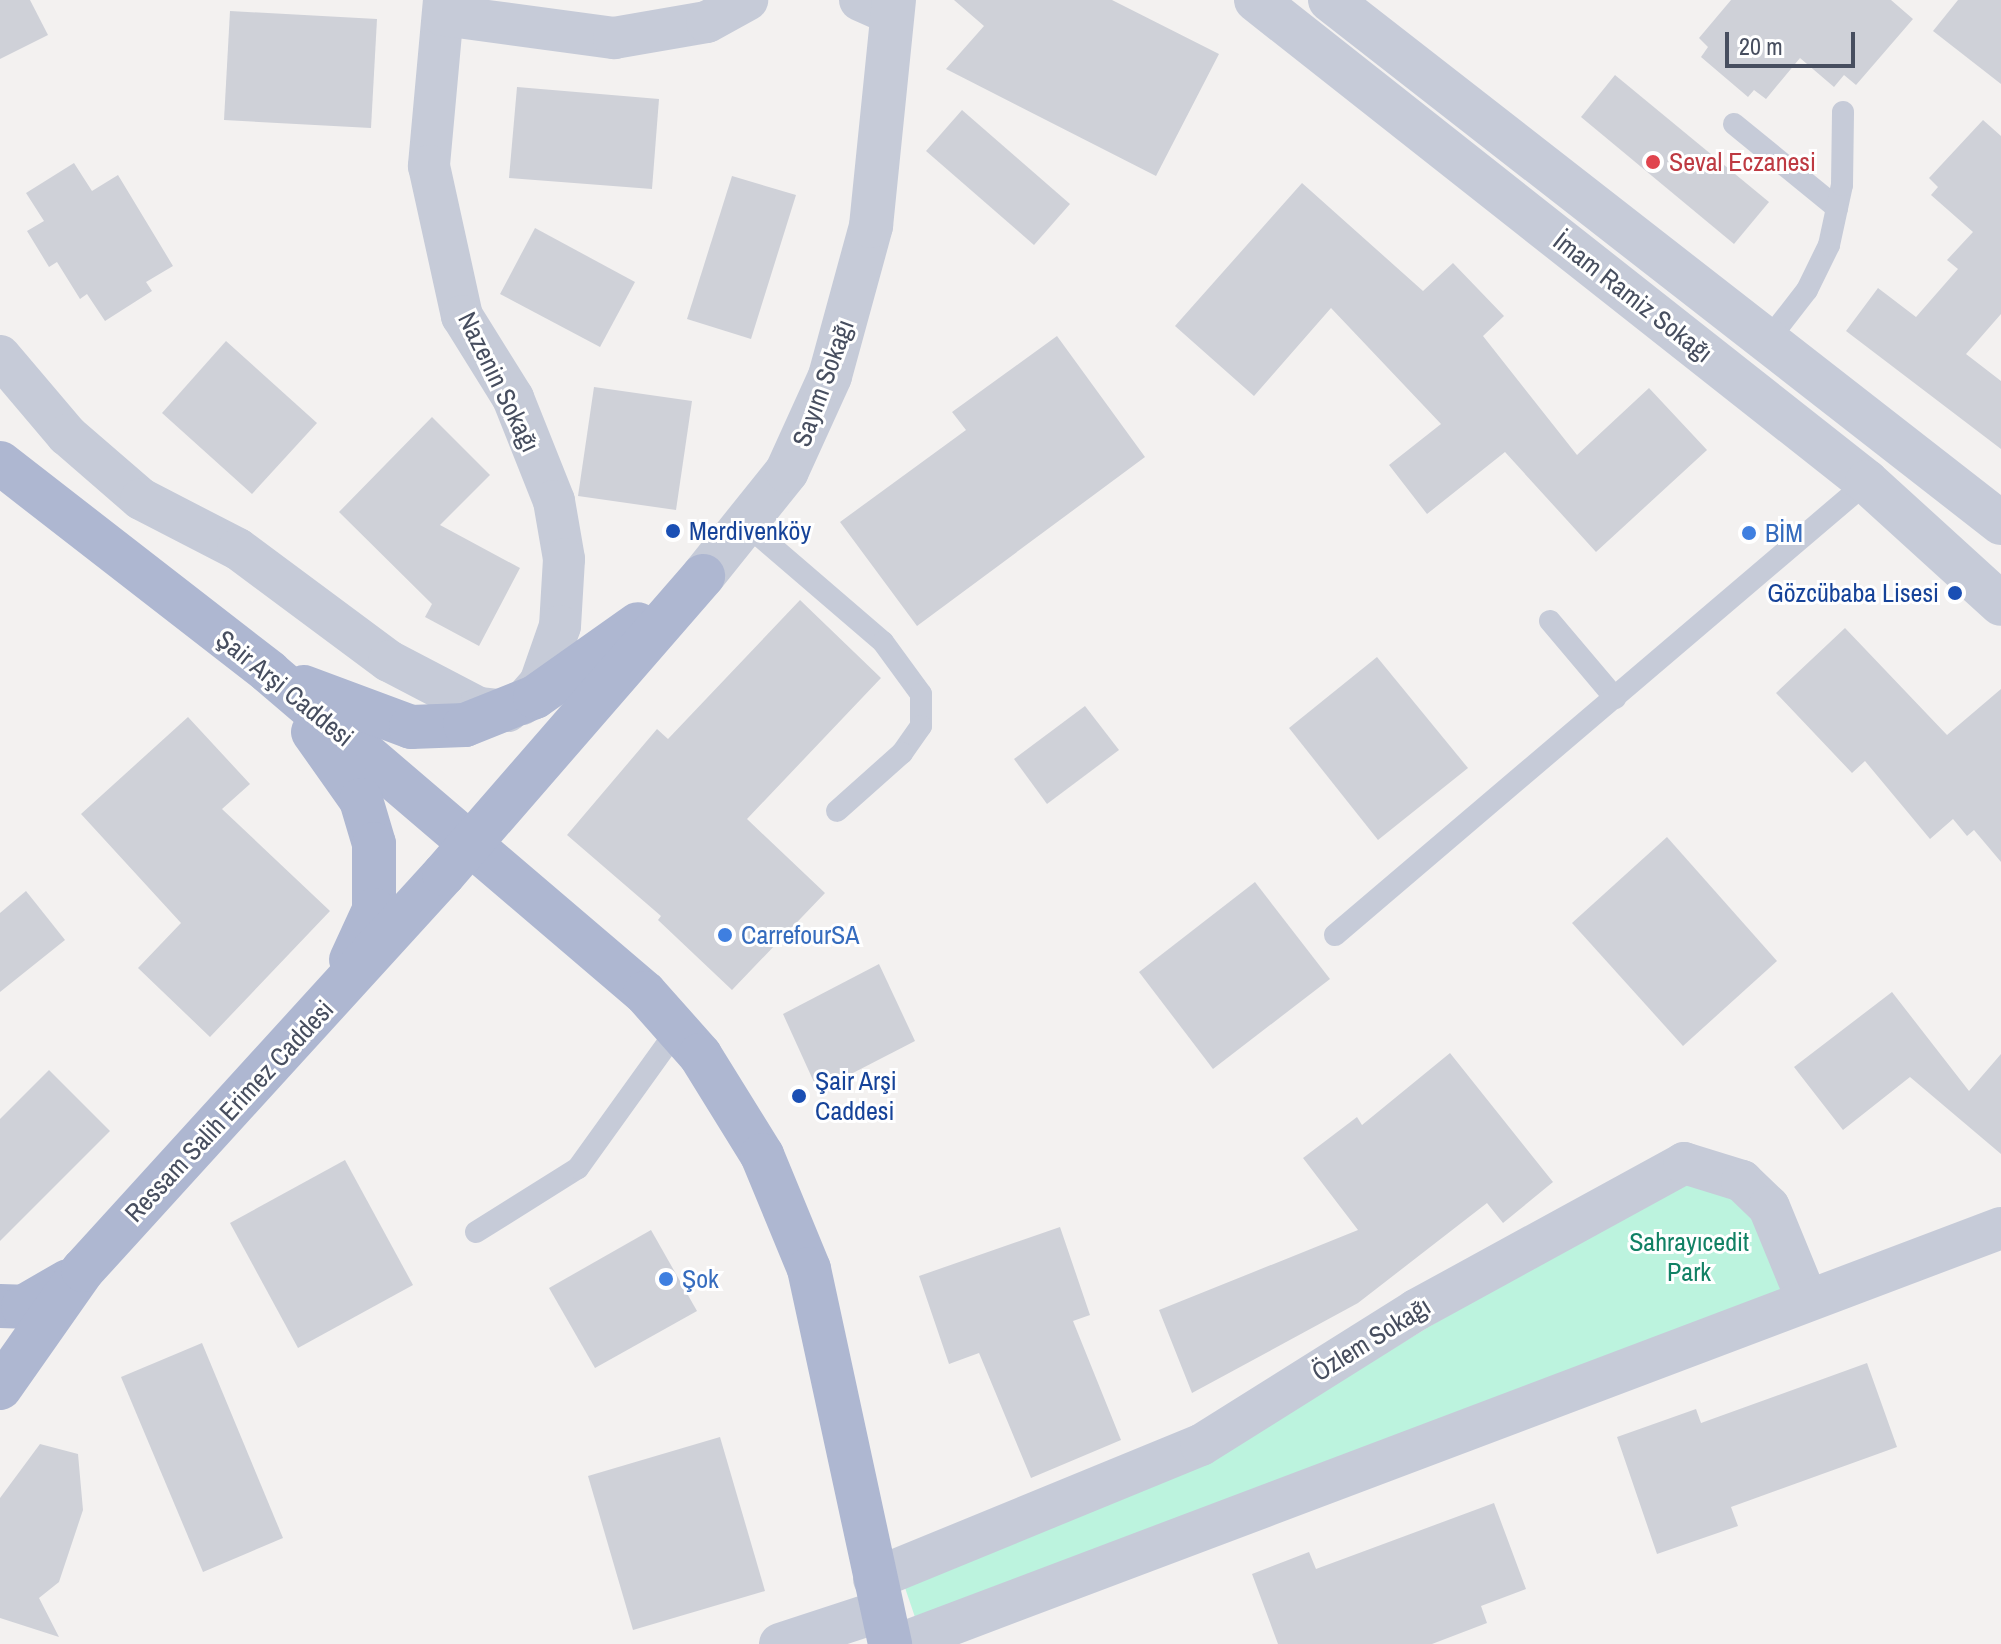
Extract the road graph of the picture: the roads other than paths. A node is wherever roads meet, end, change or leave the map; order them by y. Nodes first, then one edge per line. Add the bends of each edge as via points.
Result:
1 (747, 0) edge
2 (1256, 0) edge
3 (1330, 0) edge
4 (881, 5) edge
5 (443, 8) edge
6 (1843, 112) dead end
7 (1734, 124) dead end
8 (1837, 208) junction
9 (1765, 344) junction
10 (0, 356) edge
11 (0, 463) edge
12 (1867, 482) junction
13 (2001, 523) edge
14 (747, 525) junction
15 (703, 576) junction
16 (2001, 604) edge
17 (1550, 621) dead end
18 (269, 672) junction
19 (1615, 698) junction
20 (515, 708) junction
21 (837, 811) dead end
22 (470, 844) junction
23 (1335, 935) dead end
24 (677, 1030) junction
25 (299, 1036) junction
26 (2001, 1228) edge
27 (476, 1232) dead end
28 (83, 1270) junction
29 (1806, 1297) junction
30 (0, 1306) edge
31 (0, 1388) edge
32 (886, 1619) edge
33 (780, 1644) edge

1 - 5 street via 707,22 614,38
2 - 12 street, İmam Ramiz Sokağı
3 - 9 street, İmam Ramiz Sokağı
4 - 14 street, Sayım Sokağı via 873,210 862,270 807,435
5 - 20 street, Nazenin Sokağı via 429,166 459,301 513,398 554,501 563,550 560,626 540,683
6 - 8 lane
7 - 8 lane
8 - 9 lane via 1829,245 1807,290
9 - 13 street, İmam Ramiz Sokağı
10 - 20 street via 67,435 141,499 238,549 389,661 479,708
11 - 18 main road, Şair Arşi Caddesi
12 - 16 street, İmam Ramiz Sokağı
12 - 19 lane
14 - 15 street, Sayım Sokağı
14 - 21 lane via 883,642 921,694 921,726 902,753
15 - 20 main road
15 - 22 main road, Sayım Sokağı
17 - 19 lane
18 - 20 main road via 411,727 452,727
18 - 22 main road, Şair Arşi Caddesi
18 - 25 main road via 355,790 376,856 376,898 364,939
19 - 23 lane
22 - 24 main road, Şair Arşi Caddesi via 645,993
22 - 25 main road, Ressam Salih Erimez Caddesi
24 - 27 lane via 578,1168
24 - 32 main road, Şair Arşi Caddesi via 700,1055 762,1155 809,1269
25 - 28 main road, Ressam Salih Erimez Caddesi
26 - 29 street
28 - 30 main road via 23,1307
28 - 31 main road, Ressam Salih Erimez Caddesi
29 - 32 street
29 - 32 street, Özlem Sokağı via 1769,1207 1742,1181 1684,1163 1416,1310 1201,1445
32 - 33 street

